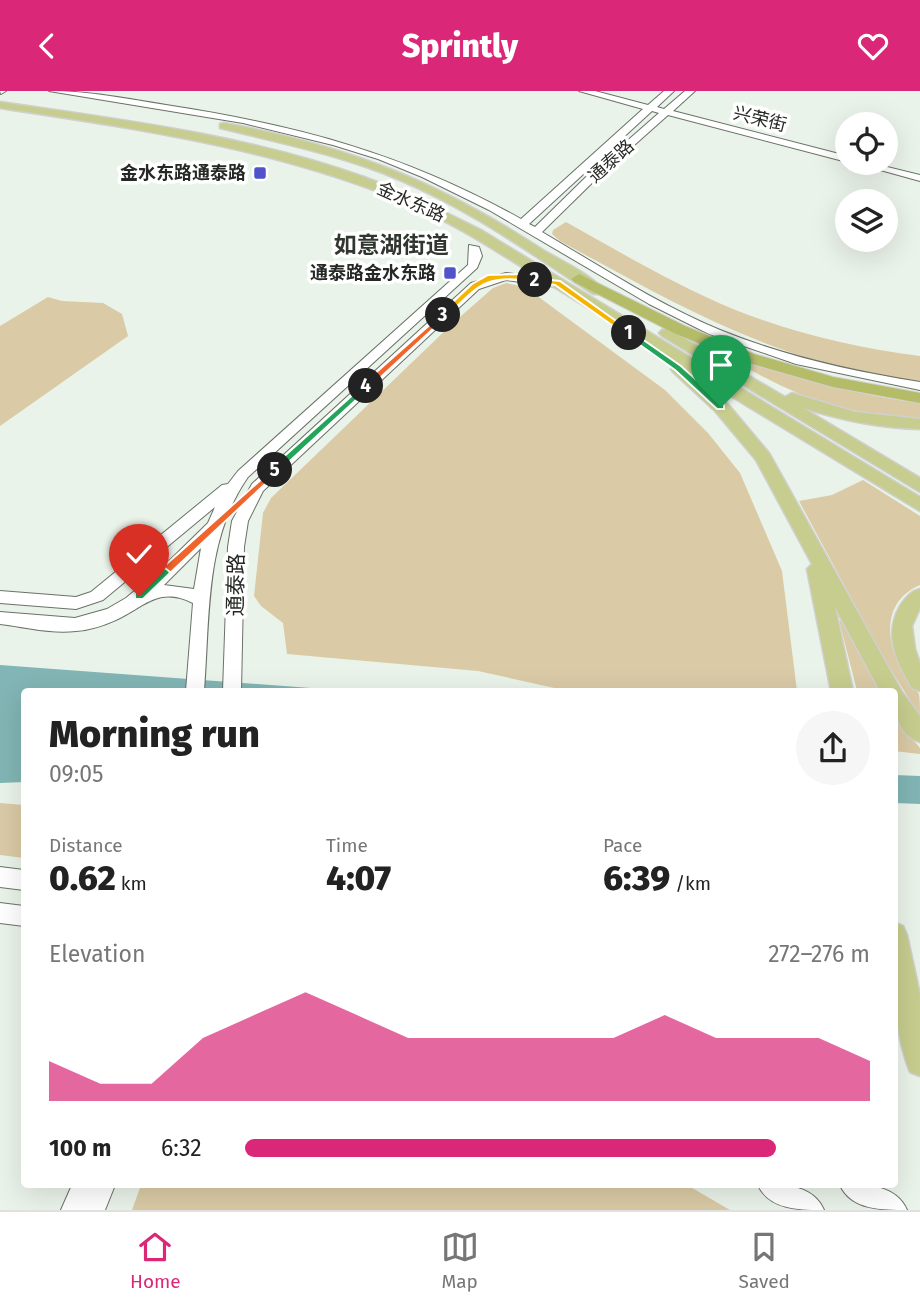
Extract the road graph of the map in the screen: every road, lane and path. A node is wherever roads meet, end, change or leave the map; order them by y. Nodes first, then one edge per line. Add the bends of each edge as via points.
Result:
1 (0, 91) edge
2 (54, 91) edge
3 (584, 91) edge
4 (669, 91) edge
5 (690, 91) edge
6 (649, 109) junction
7 (2, 111) edge
8 (665, 113) junction
9 (65, 124) dead end
10 (144, 127) junction
11 (835, 156) edge
12 (898, 172) edge
13 (920, 178) edge
14 (521, 225) junction
15 (535, 233) junction
16 (473, 247) dead end
17 (579, 279) junction
18 (557, 283) junction
19 (689, 346) junction
20 (920, 386) edge
21 (920, 398) edge
22 (920, 423) edge
23 (235, 482) junction
24 (920, 486) edge
25 (257, 488) junction
26 (920, 505) edge
27 (194, 516) junction
28 (240, 521) junction
29 (213, 527) junction
30 (811, 543) junction
31 (139, 596) junction
32 (920, 596) edge
33 (0, 597) edge
34 (203, 601) junction
35 (0, 618) edge
36 (920, 682) edge
37 (195, 688) edge
38 (232, 688) edge
39 (841, 688) edge
40 (889, 688) edge
41 (898, 703) edge
42 (920, 733) edge
43 (0, 877) edge
44 (21, 880) edge
45 (0, 913) edge
46 (21, 916) edge
47 (898, 955) edge
48 (920, 1062) edge
49 (84, 1188) edge
50 (101, 1188) edge
51 (776, 1188) edge
52 (858, 1188) edge
53 (74, 1210) edge
54 (92, 1210) edge
55 (811, 1210) edge
56 (894, 1210) edge

1 - 17 main road, 金水东路 via 220,125 339,154 434,191
2 - 14 street via 241,120 351,148 448,185
3 - 6 street, 兴荣街
4 - 6 street, 通泰路
5 - 8 street, 通泰路
6 - 8 street, 兴荣街
6 - 14 street, 通泰路
7 - 10 main road, 金水东路
8 - 11 street, 兴荣街
8 - 15 street, 通泰路
9 - 10 main road
10 - 18 main road, 金水东路 via 265,149 361,180 446,217
12 - 13 street
14 - 15 street
15 - 17 main road
15 - 20 street via 656,303 723,335 833,370
16 - 23 street, 通泰路 via 477,256 473,266
17 - 19 main road, 金水东路
17 - 21 highway via 754,360
18 - 25 street, 通泰路 via 502,276 475,286
18 - 26 main road, 金水东路
18 - 30 main road via 678,368 739,427 772,471
19 - 22 main road via 787,396 824,409 872,420
19 - 24 main road
23 - 27 street
23 - 29 street, 通泰路
25 - 28 street, 通泰路
25 - 29 street
27 - 28 street
27 - 33 street via 97,596 76,603
28 - 38 street, 通泰路
29 - 31 street
29 - 34 street, 通泰路
30 - 39 main road
30 - 40 main road
31 - 34 street via 167,589
31 - 35 street via 115,613 76,625
32 - 36 main road via 909,607 901,639
34 - 37 street, 通泰路
41 - 42 main road
43 - 44 street
45 - 46 street
47 - 48 main road
49 - 53 street
50 - 54 street
51 - 55 street
52 - 56 street

